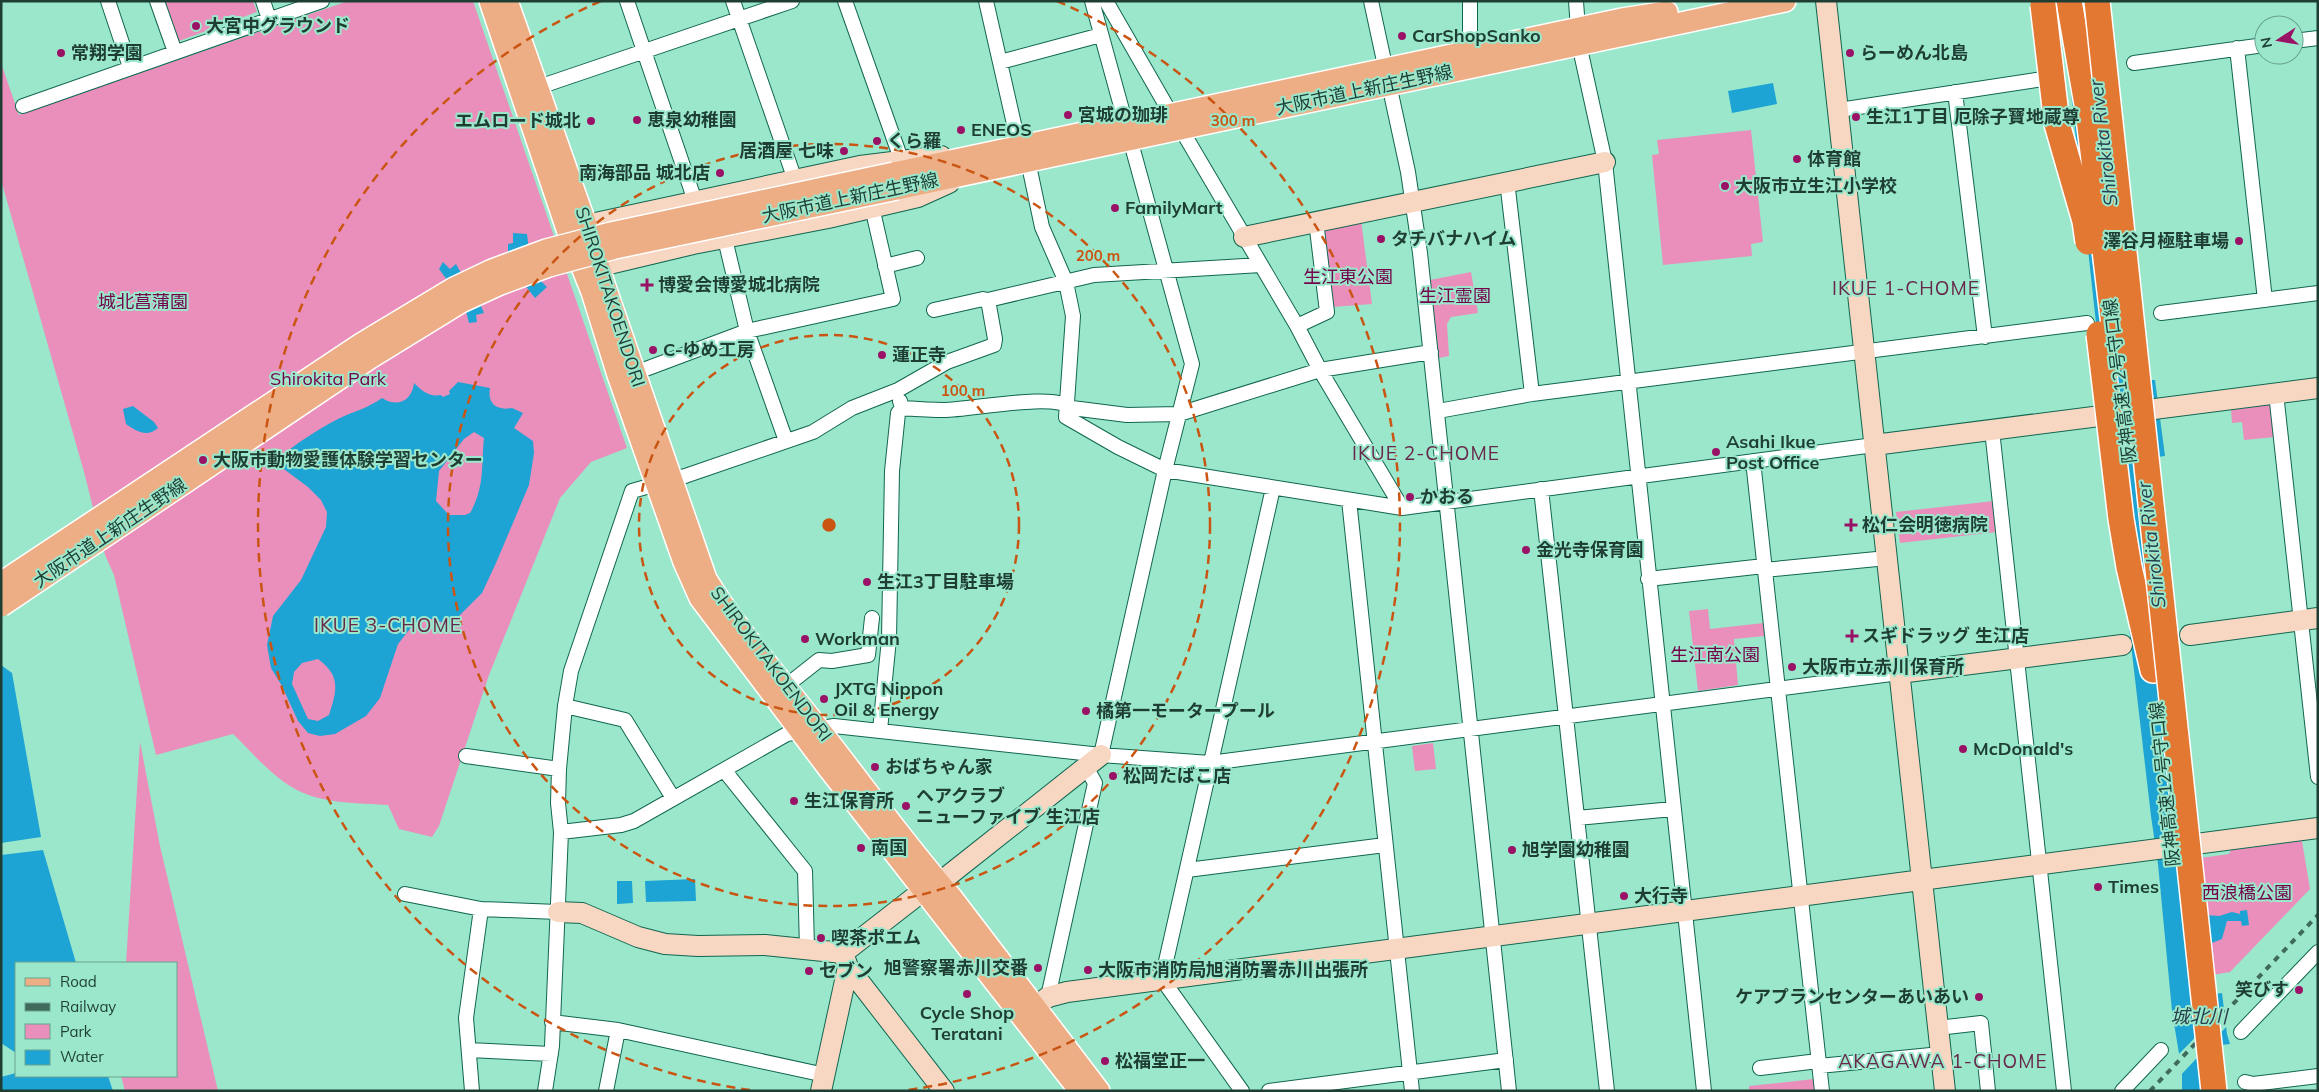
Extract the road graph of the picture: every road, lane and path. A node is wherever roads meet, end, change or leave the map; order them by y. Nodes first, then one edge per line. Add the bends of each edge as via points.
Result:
1 (108, 1) edge
2 (157, 1) edge
3 (262, 1) edge
4 (322, 1) edge
5 (490, 1) edge
6 (507, 1) edge
7 (627, 1) edge
8 (733, 1) edge
9 (792, 1) edge
10 (845, 1) edge
11 (986, 1) edge
12 (1092, 1) edge
13 (1106, 1) edge
14 (1370, 1) edge
15 (1470, 1) edge
16 (1576, 1) edge
17 (1717, 1) edge
18 (1785, 1) edge
19 (1826, 1) edge
20 (2069, 1) edge
21 (2078, 1) edge
22 (2097, 1) edge
23 (2042, 3) edge
24 (269, 19) junction
25 (739, 20) junction
26 (1101, 35) junction
27 (1578, 36) junction
28 (2318, 38) edge
29 (2304, 40) edge
30 (2254, 46) edge
31 (2237, 48) junction
32 (1470, 51) junction
33 (175, 52) junction
34 (644, 52) junction
35 (1000, 62) junction
36 (2134, 63) dead end
37 (130, 67) junction
38 (1387, 77) junction
39 (2043, 80) dead end
40 (530, 90) junction
41 (1955, 92) junction
42 (2087, 96) junction
43 (23, 106) dead end
44 (1839, 110) junction
45 (1176, 121) junction
46 (1128, 132) junction
47 (1024, 153) junction
48 (1605, 162) junction
49 (964, 165) junction
50 (897, 174) junction
51 (794, 180) junction
52 (1507, 181) junction
53 (695, 201) junction
54 (1412, 201) junction
55 (872, 207) junction
56 (1316, 221) junction
57 (577, 228) junction
58 (1244, 237) junction
59 (725, 240) junction
60 (917, 258) dead end
61 (1261, 265) junction
62 (885, 266) junction
63 (591, 268) junction
64 (1167, 270) junction
65 (1066, 282) junction
66 (2318, 293) edge
67 (988, 300) junction
68 (2265, 300) junction
69 (934, 310) dead end
70 (2161, 313) dead end
71 (2087, 323) dead end
72 (1297, 326) junction
73 (747, 331) junction
74 (1985, 337) junction
75 (1431, 352) junction
76 (1864, 352) junction
77 (1320, 370) junction
78 (635, 373) junction
79 (1628, 382) junction
80 (2318, 388) edge
81 (898, 390) junction
82 (2276, 393) junction
83 (1532, 394) junction
84 (1067, 403) junction
85 (902, 408) junction
86 (1438, 411) junction
87 (1179, 414) junction
88 (1992, 430) junction
89 (786, 441) junction
90 (1874, 445) junction
91 (1753, 461) junction
92 (1165, 470) junction
93 (1637, 477) junction
94 (664, 483) junction
95 (1273, 488) junction
96 (1541, 489) junction
97 (1349, 500) junction
98 (1446, 501) junction
99 (1402, 508) junction
100 (1887, 558) junction
101 (1764, 568) junction
102 (1648, 579) junction
103 (1, 583) edge
104 (1, 606) edge
105 (872, 618) dead end
106 (2309, 620) edge
107 (2190, 634) dead end
108 (2122, 645) dead end
109 (2018, 658) junction
110 (2153, 670) junction
111 (1899, 673) junction
112 (786, 686) junction
113 (1778, 689) junction
114 (1662, 704) junction
115 (565, 706) junction
116 (1566, 717) junction
117 (818, 728) junction
118 (1470, 729) junction
119 (880, 730) junction
120 (1374, 742) junction
121 (466, 756) dead end
122 (1094, 761) junction
123 (1210, 763) junction
124 (559, 769) junction
125 (724, 770) junction
126 (2318, 778) edge
127 (673, 798) junction
128 (1673, 809) junction
129 (1578, 818) junction
130 (2318, 828) edge
131 (561, 832) junction
132 (1385, 845) junction
133 (2040, 865) junction
134 (1187, 870) junction
135 (1922, 880) junction
136 (932, 888) junction
137 (405, 894) dead end
138 (1800, 896) junction
139 (481, 910) junction
140 (1685, 911) junction
141 (558, 912) junction
142 (1589, 924) junction
143 (1493, 936) junction
144 (807, 948) junction
145 (1396, 949) junction
146 (2318, 952) edge
147 (845, 960) junction
148 (1162, 979) junction
149 (1035, 1007) junction
150 (552, 1022) junction
151 (1938, 1028) junction
152 (618, 1030) junction
153 (2241, 1032) dead end
154 (469, 1050) junction
155 (2161, 1050) dead end
156 (551, 1054) junction
157 (1941, 1054) junction
158 (1506, 1060) junction
159 (1819, 1063) junction
160 (1760, 1068) dead end
161 (1410, 1073) junction
162 (2318, 1076) edge
163 (2245, 1082) dead end
164 (823, 1083) edge
165 (2270, 1086) edge
166 (472, 1091) edge
167 (545, 1091) edge
168 (606, 1091) edge
169 (944, 1091) edge
170 (1080, 1091) edge
171 (1099, 1091) edge
172 (1242, 1091) edge
173 (1269, 1091) edge
174 (1412, 1091) edge
175 (1509, 1091) edge
176 (1607, 1091) edge
177 (1704, 1091) edge
178 (1822, 1091) edge
179 (1945, 1091) edge
180 (1988, 1091) edge
181 (2064, 1091) edge
182 (2122, 1091) edge
183 (2198, 1091) edge
184 (2214, 1091) edge

1 - 37 street
2 - 33 street
3 - 24 street
4 - 24 street
5 - 40 main road, SHIROKITAKOENDORI
6 - 40 main road, SHIROKITAKOENDORI
7 - 34 street
8 - 25 street
9 - 25 street
10 - 50 street
11 - 35 street
12 - 26 street
13 - 45 street
14 - 38 street
15 - 32 street
16 - 27 street
17 - 27 main road, 大阪市道上新庄生野線
18 - 27 main road, 大阪市道上新庄生野線
19 - 44 street
20 - 42 highway, 阪神高速12号守口線
21 - 42 highway
22 - 184 highway, 阪神高速12号守口線, bridge
23 - 110 highway, bridge via 2057,124 2085,221 2128,557
24 - 33 street
25 - 34 street
25 - 51 street
26 - 35 street
26 - 46 street
27 - 32 main road, 大阪市道上新庄生野線
27 - 38 main road, 大阪市道上新庄生野線
27 - 48 street
28 - 29 street
30 - 31 street
31 - 36 street
31 - 68 street
32 - 38 main road, 大阪市道上新庄生野線
33 - 37 street
34 - 40 street
34 - 53 street
35 - 47 street
37 - 43 street
38 - 45 main road, 大阪市道上新庄生野線
38 - 54 street
39 - 41 street
40 - 57 main road, SHIROKITAKOENDORI
41 - 44 street
41 - 74 street
42 - 110 highway, 阪神高速12号守口線, bridge
44 - 76 street
45 - 46 main road, 大阪市道上新庄生野線
45 - 58 street
46 - 47 main road, 大阪市道上新庄生野線
46 - 64 street
47 - 49 main road, 大阪市道上新庄生野線
47 - 65 street via 1042,227
48 - 52 street
48 - 79 street
49 - 50 main road, 大阪市道上新庄生野線
49 - 55 street via 918,197
50 - 51 street
50 - 103 main road, 大阪市道上新庄生野線, bridge via 592,238 546,250 454,288 361,344
50 - 104 main road, 大阪市道上新庄生野線, bridge via 549,266 461,302 385,348
51 - 53 street
52 - 54 street
52 - 83 street
53 - 57 street
54 - 56 street
54 - 75 street
55 - 59 street
55 - 62 street
56 - 58 street
56 - 72 street via 1327,312
57 - 63 main road, SHIROKITAKOENDORI
58 - 61 street
59 - 63 street via 693,244
59 - 73 street
60 - 62 street
61 - 64 street
61 - 72 street
62 - 73 street via 893,299
63 - 78 main road, SHIROKITAKOENDORI
63 - 94 main road, SHIROKITAKOENDORI
64 - 65 street via 1094,275
64 - 87 street via 1192,364
65 - 67 street
65 - 84 street via 1073,316
66 - 68 street
67 - 69 street
67 - 81 street via 994,345 947,362
68 - 70 street
71 - 74 street
72 - 77 street
73 - 78 street
73 - 89 street
74 - 76 street
75 - 77 street
75 - 86 street
76 - 79 street
76 - 90 street
77 - 87 street
77 - 99 street
78 - 94 main road, SHIROKITAKOENDORI
79 - 83 street
79 - 93 street
80 - 82 street
81 - 85 street
81 - 89 street via 852,408 812,432
82 - 88 street, bridge
82 - 106 street
83 - 86 street
84 - 85 street via 1035,402 946,410
84 - 87 street via 1072,408 1127,415
84 - 92 street via 1066,417
85 - 119 street via 898,413 892,471 889,639
86 - 98 street
87 - 92 street
88 - 90 street
88 - 109 street
89 - 94 street
90 - 91 street
90 - 100 street
91 - 93 street
91 - 101 street
92 - 95 street
92 - 122 street
93 - 96 street
93 - 102 street
94 - 112 main road, SHIROKITAKOENDORI via 706,579 735,622
94 - 115 street via 632,491 571,671
94 - 117 main road, SHIROKITAKOENDORI via 689,576 700,598
95 - 97 street
95 - 123 street
96 - 98 street
96 - 116 street
97 - 99 street
97 - 120 street
98 - 99 street
98 - 118 street
100 - 101 street
100 - 111 street
101 - 102 street
101 - 113 street
102 - 114 street
105 - 112 street via 868,656 819,660
106 - 107 street
106 - 126 street
108 - 109 street
109 - 111 street
109 - 133 street
110 - 183 highway, 阪神高速12号守口線
111 - 113 street
111 - 135 street
112 - 117 main road, SHIROKITAKOENDORI
113 - 114 street
113 - 138 street
114 - 116 street
114 - 128 street
115 - 124 street
115 - 127 street via 625,720
116 - 118 street
116 - 129 street
117 - 119 street
117 - 125 street via 787,734
117 - 136 main road, SHIROKITAKOENDORI
118 - 120 street
118 - 143 street
119 - 122 street
120 - 123 street
120 - 132 street
121 - 124 street
122 - 123 street
122 - 136 street
122 - 149 street via 1094,784
123 - 134 street
124 - 131 street
125 - 127 street
125 - 144 street via 805,871
127 - 131 street via 621,825
128 - 129 street
128 - 140 street
129 - 142 street
130 - 133 street
131 - 141 street
132 - 134 street
132 - 145 street
133 - 135 street
133 - 181 street
134 - 148 street
135 - 138 street
135 - 151 street
136 - 147 street via 915,897
136 - 149 main road, SHIROKITAKOENDORI
137 - 139 street
138 - 140 street
138 - 159 street
139 - 141 street
139 - 154 street via 466,1018
140 - 142 street
140 - 177 street
141 - 144 street via 582,913 638,937 665,944
141 - 150 street
142 - 143 street
142 - 176 street
143 - 145 street
143 - 158 street
144 - 147 street
145 - 148 street
145 - 161 street
146 - 153 street
147 - 164 street
147 - 169 street
148 - 149 street via 1067,992
148 - 172 street
149 - 170 main road, SHIROKITAKOENDORI
149 - 171 main road, SHIROKITAKOENDORI
150 - 152 street
150 - 156 street
151 - 157 street
151 - 180 street via 1982,1023
152 - 164 street
152 - 168 street
154 - 156 street
154 - 166 street
155 - 182 street
156 - 167 street
157 - 159 street
157 - 179 street
158 - 161 street
158 - 175 street
159 - 160 street
159 - 178 street
161 - 173 street
161 - 174 street
162 - 165 street
163 - 165 street

